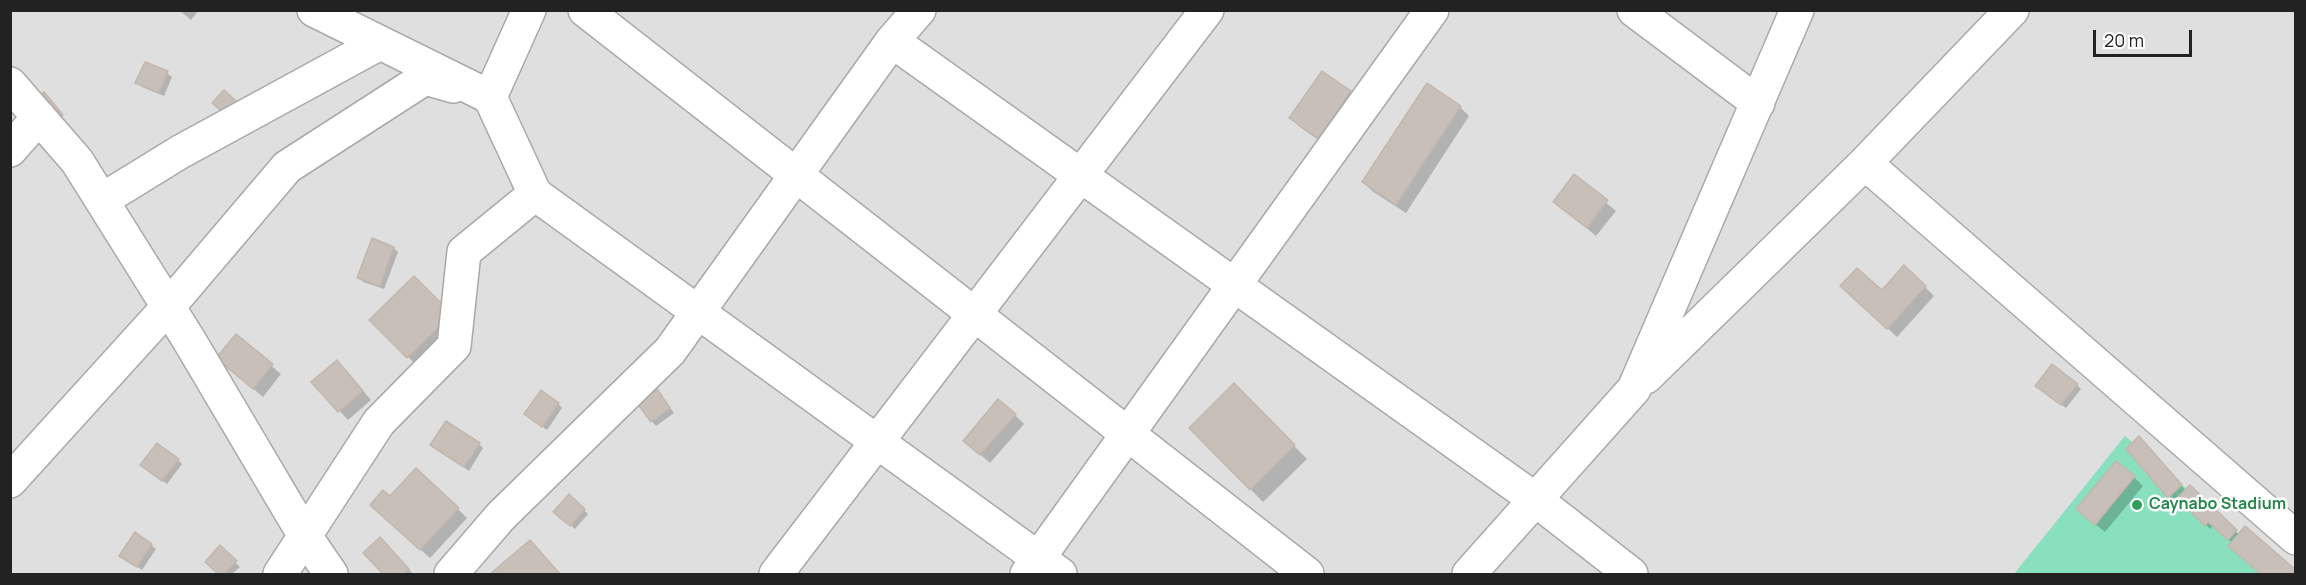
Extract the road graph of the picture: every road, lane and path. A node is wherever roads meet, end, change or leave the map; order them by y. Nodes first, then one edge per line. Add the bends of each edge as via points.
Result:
1 (314, 10) edge
2 (529, 10) edge
3 (585, 10) edge
4 (920, 10) edge
5 (1207, 10) edge
6 (1432, 10) edge
7 (1634, 10) edge
8 (1797, 10) edge
9 (2012, 10) edge
10 (892, 41) junction
11 (380, 43) junction
12 (10, 84) edge
13 (490, 97) junction
14 (1758, 102) junction
15 (39, 117) junction
16 (10, 150) edge
17 (1865, 163) junction
18 (795, 176) junction
19 (1081, 176) junction
20 (535, 194) junction
21 (102, 200) junction
22 (1235, 285) junction
23 (168, 307) junction
24 (697, 312) junction
25 (974, 315) junction
26 (1634, 389) junction
27 (1127, 435) junction
28 (877, 442) junction
29 (10, 481) edge
30 (1536, 500) junction
31 (305, 536) junction
32 (2295, 538) edge
33 (1042, 569) edge
34 (280, 574) edge
35 (331, 574) edge
36 (452, 574) edge
37 (776, 574) edge
38 (1306, 574) edge
39 (1469, 574) edge
40 (1631, 574) edge

1 - 11 street
2 - 13 street
3 - 18 street
4 - 10 street
5 - 19 street
6 - 22 street
7 - 14 street
8 - 14 street
9 - 17 street
10 - 18 street
10 - 19 street
11 - 13 street
11 - 21 street via 180,152
12 - 15 street
13 - 20 street
13 - 23 street via 425,78 286,167
14 - 26 street
15 - 16 street
15 - 21 street via 77,161
17 - 26 street
17 - 32 street
18 - 24 street
18 - 25 street
19 - 22 street
19 - 25 street
20 - 24 street
20 - 31 street via 464,252 454,346 379,422
21 - 23 street
22 - 27 street
22 - 30 street
23 - 29 street
23 - 31 street
24 - 28 street
24 - 36 street via 670,351 501,516
25 - 27 street
25 - 28 street
26 - 30 street
27 - 33 street
27 - 38 street
28 - 33 street
28 - 37 street
30 - 39 street
30 - 40 street
31 - 34 street
31 - 35 street

